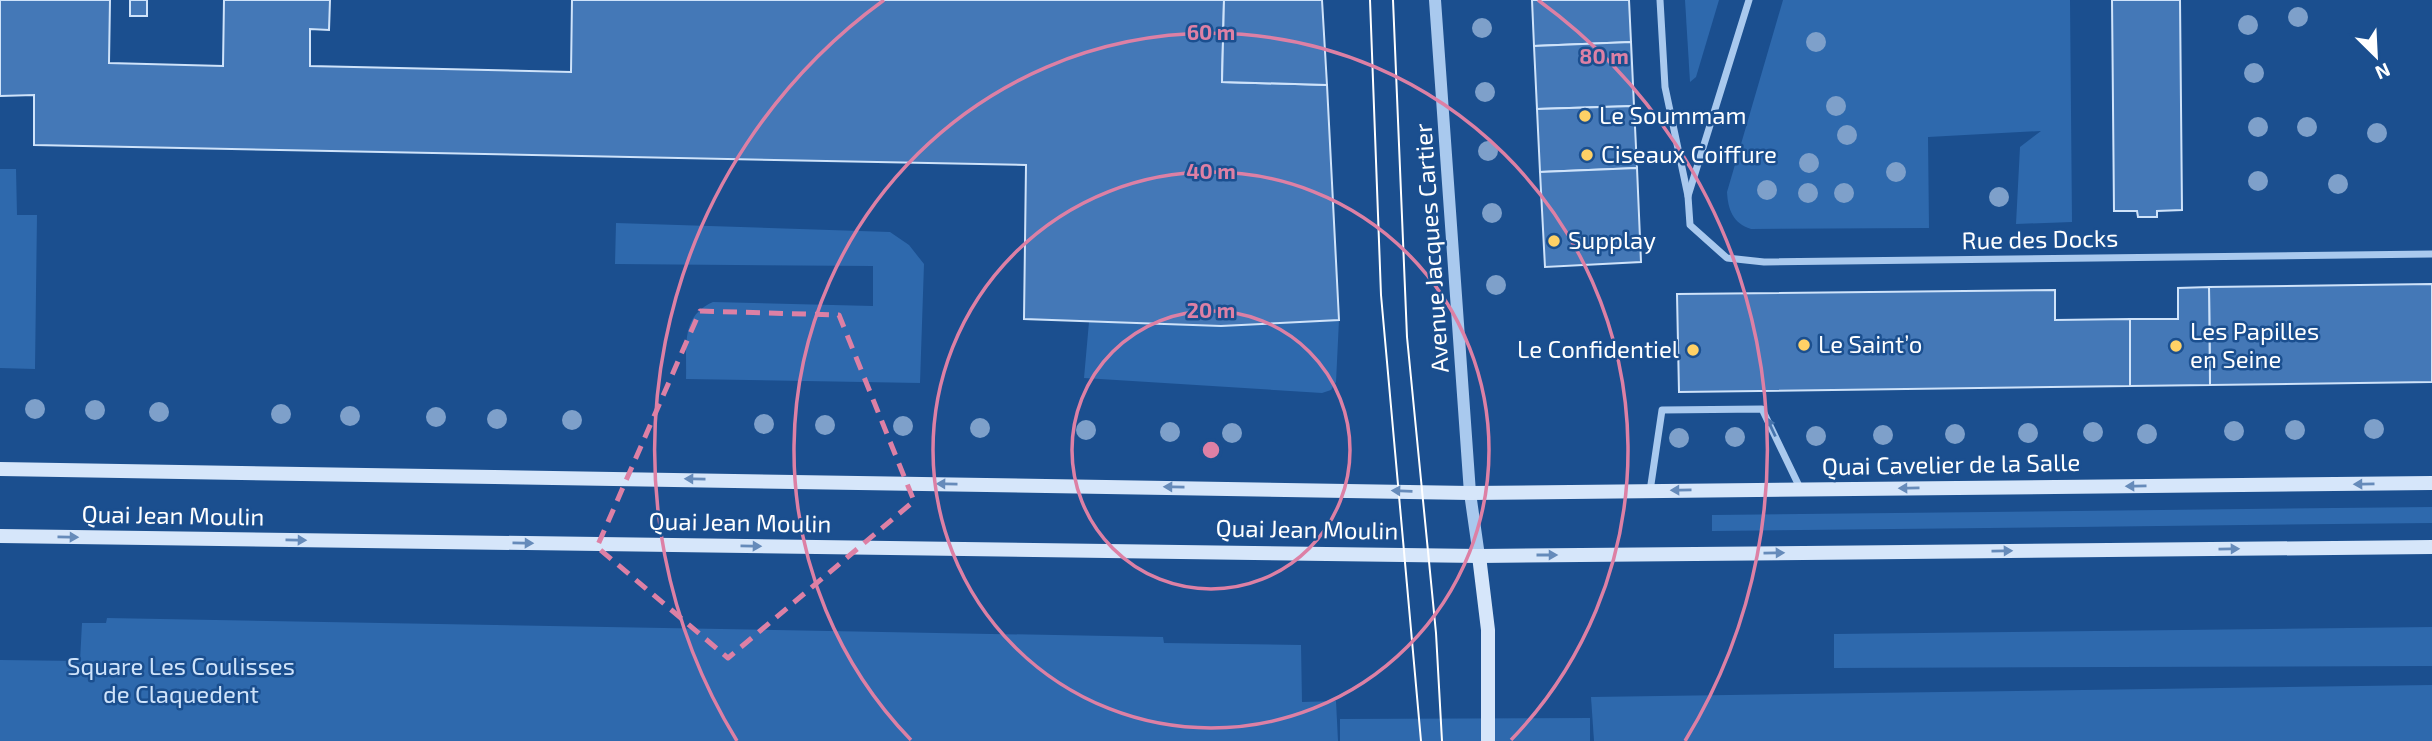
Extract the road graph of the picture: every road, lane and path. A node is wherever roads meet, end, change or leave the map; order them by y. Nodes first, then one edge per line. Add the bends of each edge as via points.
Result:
1 (1436, 0) edge
2 (1660, 0) edge
3 (1749, 0) edge
4 (1688, 196) junction
5 (2432, 254) edge
6 (0, 468) edge
7 (2432, 483) edge
8 (1800, 489) junction
9 (1650, 491) junction
10 (1470, 493) junction
11 (0, 536) edge
12 (2432, 547) edge
13 (1479, 556) junction
14 (1488, 741) edge

1 - 10 street, Avenue Jacques Cartier
2 - 4 street, Rue des Docks via 1665,87
3 - 4 street, Rue des Docks
4 - 5 street, Rue des Docks via 1690,225 1727,258 1763,262
10 -> 6 main road, Quai Jean Moulin
7 -> 8 main road, Quai Cavelier de la Salle
8 -> 9 main road, Quai Cavelier de la Salle
8 -> 9 street via 1762,409 1662,410
9 - 10 main road, Quai Cavelier de la Salle
10 - 13 street, Avenue Jacques Cartier
11 -> 13 main road, Quai Jean Moulin
13 -> 12 main road
13 - 14 main road via 1488,630

